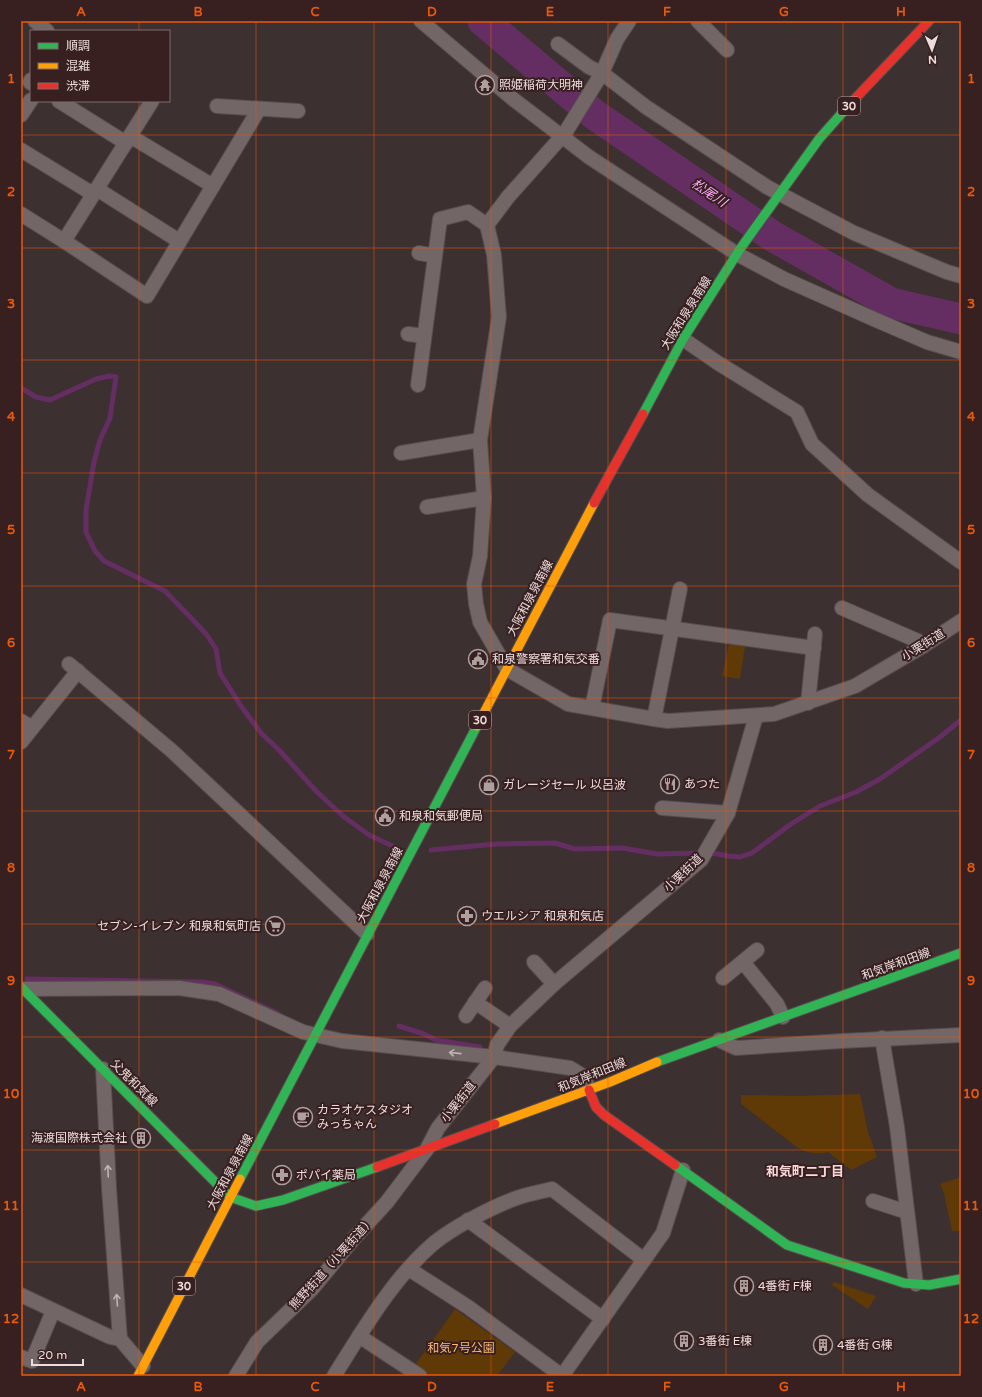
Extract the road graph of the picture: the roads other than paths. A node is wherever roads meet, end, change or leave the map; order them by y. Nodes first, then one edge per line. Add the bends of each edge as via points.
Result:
1 (34, 21) edge
2 (421, 21) edge
3 (629, 21) edge
4 (698, 21) edge
5 (929, 21) edge
6 (46, 30) edge
7 (558, 44) dead end
8 (727, 50) dead end
9 (601, 75) junction
10 (30, 102) edge
11 (61, 102) edge
12 (151, 102) edge
13 (217, 106) dead end
14 (259, 109) junction
15 (298, 111) dead end
16 (21, 115) edge
17 (564, 135) junction
18 (128, 140) junction
19 (21, 150) edge
20 (212, 186) junction
21 (95, 192) junction
22 (778, 195) junction
23 (21, 214) edge
24 (487, 225) junction
25 (64, 241) junction
26 (179, 241) junction
27 (739, 252) junction
28 (419, 253) dead end
29 (435, 256) junction
30 (961, 276) edge
31 (408, 334) dead end
32 (424, 336) junction
33 (683, 339) junction
34 (961, 352) edge
35 (418, 384) dead end
36 (480, 440) junction
37 (401, 453) dead end
38 (484, 498) junction
39 (427, 507) dead end
40 (961, 562) edge
41 (680, 589) dead end
42 (842, 608) dead end
43 (961, 621) edge
44 (672, 628) junction
45 (922, 646) junction
46 (507, 669) junction
47 (808, 703) junction
48 (592, 708) junction
49 (756, 716) junction
50 (654, 719) junction
51 (26, 724) edge
52 (21, 742) edge
53 (662, 808) dead end
54 (728, 813) junction
55 (367, 934) junction
56 (757, 950) dead end
57 (961, 954) edge
58 (534, 962) dead end
59 (743, 962) junction
60 (723, 978) dead end
61 (554, 984) junction
62 (22, 988) edge
63 (485, 988) dead end
64 (475, 1002) junction
65 (466, 1016) dead end
66 (783, 1018) junction
67 (510, 1026) junction
68 (961, 1035) edge
69 (316, 1036) junction
70 (882, 1038) junction
71 (719, 1040) junction
72 (494, 1057) junction
73 (103, 1069) junction
74 (589, 1090) junction
75 (427, 1149) junction
76 (683, 1170) junction
77 (230, 1197) junction
78 (873, 1201) dead end
79 (907, 1212) junction
80 (468, 1220) junction
81 (644, 1260) junction
82 (409, 1269) junction
83 (961, 1279) edge
84 (916, 1284) junction
85 (21, 1295) edge
86 (54, 1311) junction
87 (603, 1319) junction
88 (359, 1336) junction
89 (120, 1339) junction
90 (21, 1358) edge
91 (140, 1371) edge
92 (238, 1376) edge
93 (334, 1376) edge
94 (420, 1376) edge
95 (562, 1376) edge

1 - 6 street
2 - 17 street via 513,99
3 - 9 street
4 - 8 street
5 - 22 main road, 大阪和泉泉南線 / 30 via 819,139
7 - 9 street
9 - 17 street
9 - 22 street
10 - 16 street
11 - 18 street
12 - 18 street
13 - 14 street
14 - 15 street
14 - 20 street
17 - 24 street via 508,197
17 - 27 street via 589,157
18 - 20 street
18 - 21 street
19 - 21 street
20 - 26 street
21 - 25 street
21 - 26 street
22 - 27 main road, 大阪和泉泉南線 / 30
22 - 30 street via 854,233
23 - 25 street
24 - 29 street via 468,212 440,219
24 - 36 street via 494,255 499,317
25 - 26 street via 147,296
27 - 33 main road, 大阪和泉泉南線 / 30
27 - 34 street via 784,279 927,342
28 - 29 street
29 - 32 street
31 - 32 street
32 - 35 street
33 - 40 street via 797,412 812,444 868,495
33 - 46 main road, 大阪和泉泉南線 / 30
36 - 37 street
36 - 38 street
38 - 39 street
38 - 46 street via 480,556 474,584 476,604 480,622
41 - 44 street
42 - 45 street via 918,641
43 - 45 street, 小栗街道
44 - 47 street via 814,641
44 - 48 street via 610,620
44 - 50 street
45 - 47 street, 小栗街道 via 855,686
46 - 48 street via 568,704
46 - 55 main road, 大阪和泉泉南線 / 30
47 - 49 street, 小栗街道 via 774,714
48 - 50 street
49 - 50 street via 668,721
49 - 54 street, 小栗街道
51 - 52 street
51 - 55 street via 74,667 172,751
53 - 54 street
54 - 61 street, 小栗街道 via 701,860
55 - 69 main road, 大阪和泉泉南線 / 30
56 - 59 street
57 - 66 main road, 和気岸和田線
58 - 61 street
59 - 60 street
59 - 66 street via 777,1004
61 - 67 street, 小栗街道
62 - 69 street via 179,988 219,994
62 - 73 main road, 父鬼和気線
63 - 64 street
64 - 65 street
64 - 67 street
66 - 71 main road, 和気岸和田線
67 - 72 street, 小栗街道 via 497,1045
68 - 70 street
72 -> 69 street
69 - 77 main road, 大阪和泉泉南線 / 30
70 - 71 street via 736,1048
70 - 79 street via 897,1127
71 - 74 main road, 和気岸和田線 via 651,1064
72 - 74 street via 570,1068 583,1076
72 - 75 street, 小栗街道 via 438,1128
73 - 77 main road, 父鬼和気線
89 -> 73 street
74 - 75 main road, 和気岸和田線
74 - 76 main road via 596,1107 604,1115
75 - 77 main road, 和気岸和田線 via 283,1200 256,1206
75 - 92 street, 熊野街道（小栗街道） via 387,1202 312,1289 257,1342
76 - 81 street via 663,1233
76 - 84 main road via 787,1245 904,1283
77 - 91 main road, 大阪和泉泉南線 / 30
78 - 79 street
79 - 84 street
80 - 81 street via 514,1198 552,1189
80 - 82 street via 435,1243
80 - 87 street
81 - 87 street
82 - 88 street
82 - 95 street via 468,1307
83 - 84 main road via 929,1285
85 - 86 street
86 - 89 street via 110,1337
86 - 90 street via 32,1361
87 - 95 street
88 - 93 street
88 - 94 street
89 - 91 street

